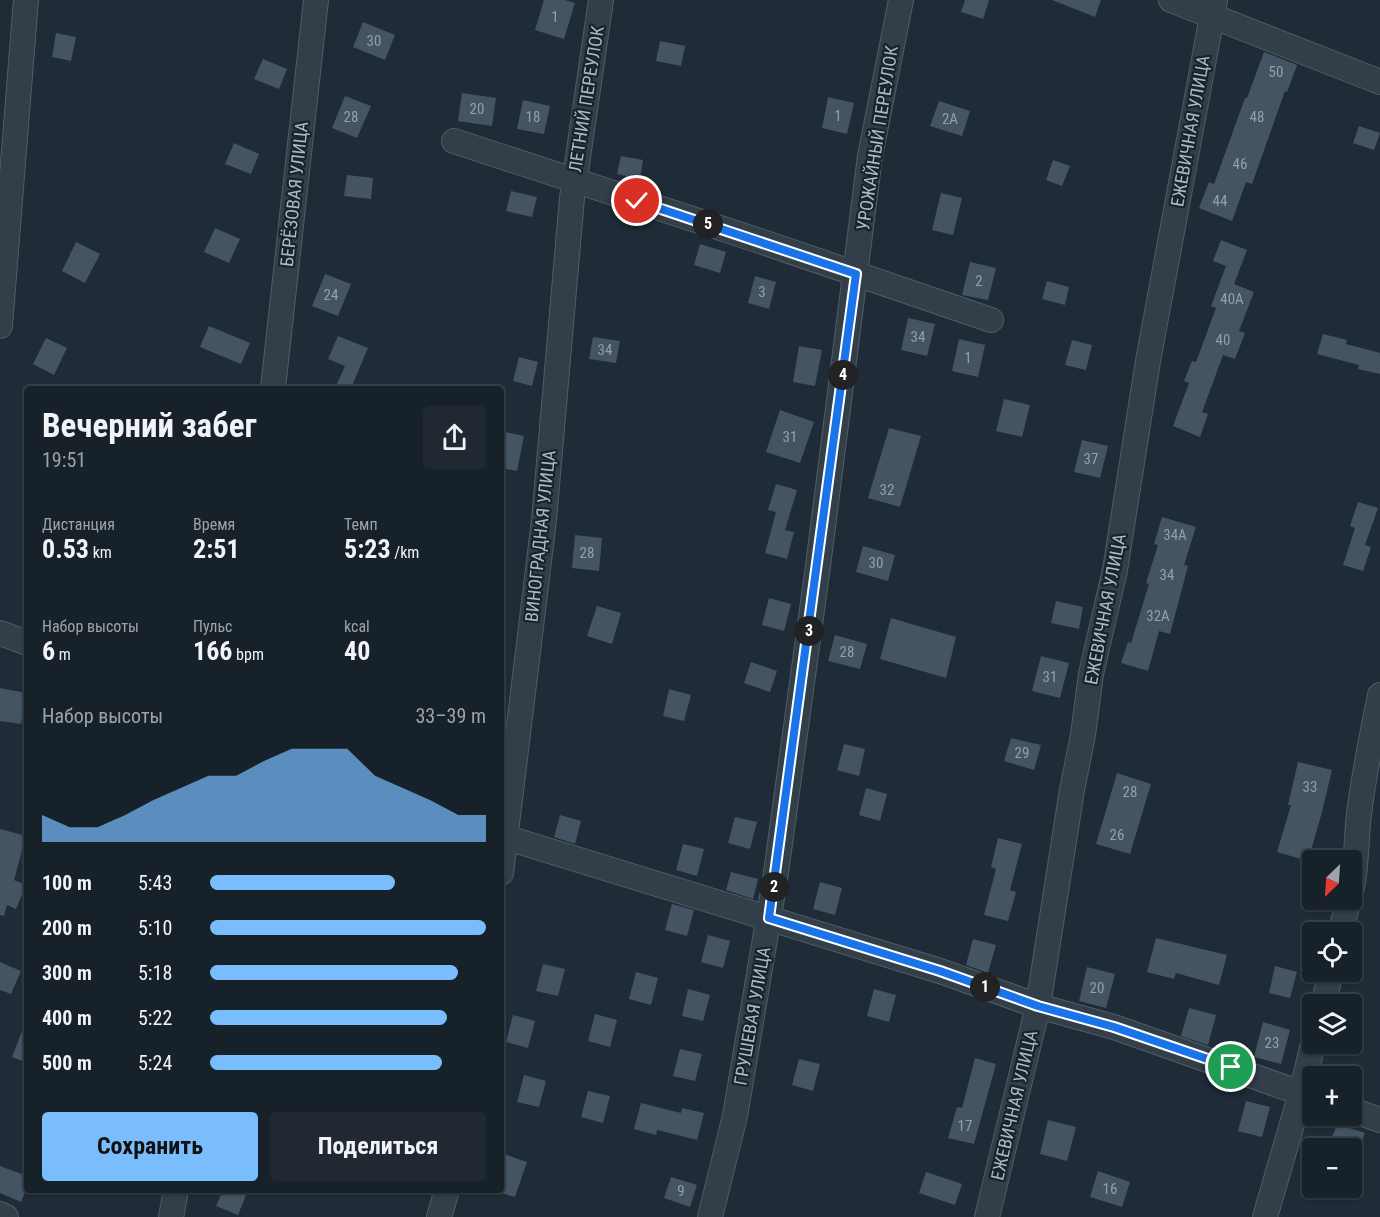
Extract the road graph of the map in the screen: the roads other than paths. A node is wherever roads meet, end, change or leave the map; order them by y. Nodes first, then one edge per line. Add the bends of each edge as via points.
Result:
1 (26, 0) edge
2 (316, 0) edge
3 (601, 0) edge
4 (901, 0) edge
5 (1171, 0) edge
6 (1213, 8) edge
7 (1380, 82) edge
8 (454, 141) dead end
9 (573, 189) junction
10 (856, 276) junction
11 (991, 320) dead end
12 (0, 326) edge
13 (273, 386) edge
14 (0, 633) edge
15 (24, 642) edge
16 (1380, 694) edge
17 (504, 829) edge
18 (504, 837) edge
19 (1357, 850) edge
20 (769, 918) junction
21 (1038, 1006) junction
22 (1302, 1093) edge
23 (1302, 1110) edge
24 (1362, 1114) edge
25 (1380, 1120) edge
26 (175, 1193) edge
27 (446, 1193) edge
28 (0, 1214) edge
29 (6, 1217) edge
30 (171, 1217) edge
31 (439, 1217) edge
32 (710, 1217) edge
33 (987, 1217) edge
34 (1265, 1217) edge

1 - 12 street
2 - 13 street, БЕРЁЗОВАЯ УЛИЦА
3 - 9 street, ЛЕТНИЙ ПЕРЕУЛОК
4 - 10 street, УРОЖАЙНЫЙ ПЕРЕУЛОК via 870,156
5 - 6 street
6 - 7 street
6 - 21 street, ЕЖЕВИЧНАЯ УЛИЦА via 1148,361 1115,570 1091,674
8 - 9 street
9 - 10 street
9 - 17 street, ВИНОГРАДНАЯ УЛИЦА via 544,520
10 - 11 street
10 - 20 street, ГРУШЕВАЯ УЛИЦА
14 - 15 street
16 - 19 street via 1364,774
18 - 20 street
20 - 21 street
20 - 32 street, ГРУШЕВАЯ УЛИЦА via 735,1116
21 - 22 street via 1114,1027
21 - 33 street, ЕЖЕВИЧНАЯ УЛИЦА
23 - 34 street
24 - 25 street
26 - 30 street
27 - 31 street
28 - 29 street

